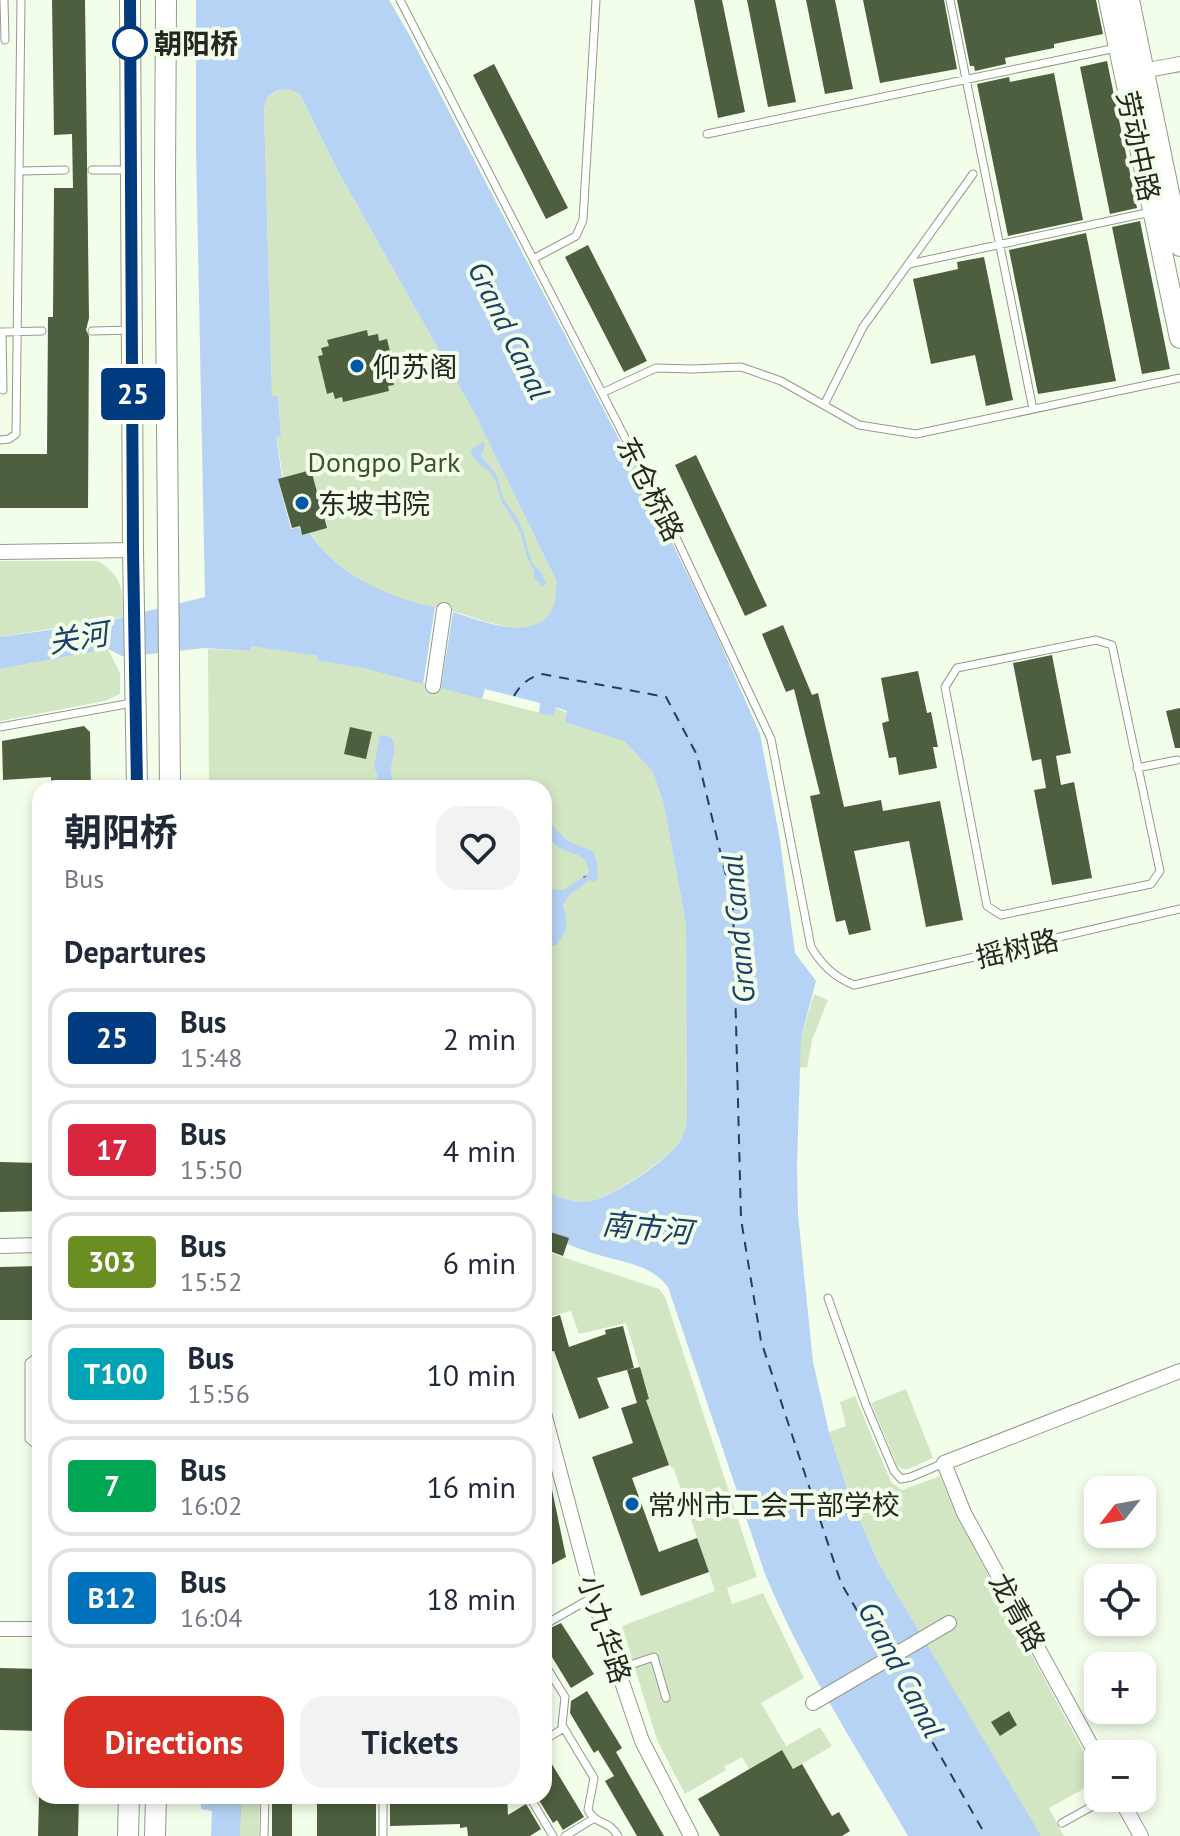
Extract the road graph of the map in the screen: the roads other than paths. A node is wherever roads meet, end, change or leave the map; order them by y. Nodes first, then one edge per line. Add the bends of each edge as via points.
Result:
1 (4, 0) edge
2 (21, 0) edge
3 (130, 0) edge
4 (166, 0) edge
5 (400, 0) edge
6 (596, 0) edge
7 (950, 0) edge
8 (1109, 0) edge
9 (1129, 0) edge
10 (3, 40) edge
11 (21, 40) junction
12 (1119, 47) junction
13 (1180, 64) edge
14 (1142, 71) junction
15 (966, 79) junction
16 (707, 134) dead end
17 (65, 170) dead end
18 (92, 170) dead end
19 (131, 170) junction
20 (21, 171) junction
21 (973, 174) dead end
22 (1153, 211) junction
23 (1000, 243) junction
24 (1180, 246) edge
25 (533, 259) junction
26 (907, 265) junction
27 (133, 330) junction
28 (18, 331) junction
29 (42, 331) dead end
30 (92, 331) dead end
31 (1, 332) edge
32 (1180, 338) edge
33 (1180, 378) edge
34 (3, 390) dead end
35 (602, 393) junction
36 (824, 405) junction
37 (1033, 409) junction
38 (0, 440) edge
39 (133, 550) junction
40 (0, 552) edge
41 (444, 610) dead end
42 (433, 686) dead end
43 (137, 702) junction
44 (0, 727) edge
45 (1177, 760) dead end
46 (1137, 768) junction
47 (137, 780) edge
48 (170, 780) edge
49 (1180, 909) edge
50 (854, 985) joint
51 (32, 1245) edge
52 (0, 1246) edge
53 (828, 1298) dead end
54 (32, 1361) edge
55 (1180, 1371) edge
56 (32, 1441) edge
57 (944, 1463) junction
58 (552, 1469) edge
59 (593, 1597) junction
60 (552, 1620) edge
61 (949, 1623) dead end
62 (0, 1629) edge
63 (32, 1629) edge
64 (618, 1669) junction
65 (552, 1676) edge
66 (666, 1698) dead end
67 (813, 1703) dead end
68 (564, 1728) junction
69 (552, 1735) edge
70 (1088, 1740) edge
71 (129, 1804) edge
72 (156, 1804) edge
73 (265, 1804) edge
74 (383, 1804) edge
75 (534, 1804) edge
76 (1084, 1811) edge
77 (1128, 1812) edge
78 (593, 1819) junction
79 (1062, 1823) dead end
80 (128, 1836) edge
81 (155, 1836) edge
82 (264, 1836) edge
83 (383, 1836) edge
84 (553, 1836) edge
85 (565, 1836) edge
86 (618, 1836) edge
87 (691, 1836) edge
88 (1141, 1836) edge

1 - 10 lane
2 - 11 lane
3 - 19 main road
4 - 48 main road
5 - 25 lane, 东仓桥路
6 - 25 lane via 583,220 576,236
7 - 15 lane
8 - 12 main road, 劳动中路
9 - 14 main road, 劳动中路
10 - 11 lane
11 - 20 lane
12 - 15 lane
12 - 22 main road, 劳动中路
13 - 14 street
14 - 24 main road, 劳动中路
15 - 16 lane
15 - 23 lane
17 - 20 lane
18 - 19 lane
19 - 27 main road
20 - 28 lane
21 - 26 lane
22 - 23 lane
22 - 32 main road, 劳动中路
23 - 26 lane
23 - 37 lane
25 - 35 lane, 东仓桥路
26 - 36 lane via 863,327
27 - 30 lane
27 - 39 main road
28 - 29 lane
28 - 31 lane
28 - 38 lane via 16,434
31 - 34 lane
33 - 37 lane
35 - 36 lane via 656,368 741,367
35 - 50 lane, 东仓桥路 via 771,739 811,947 838,978
36 - 37 lane via 859,425 916,434
39 - 40 street
39 - 43 main road
41 - 42 street
43 - 44 lane
43 - 47 main road
45 - 46 lane
46 - 46 lane via 1160,871 1151,884 1001,915 987,906 945,687 957,668 1096,640 1112,645
49 - 50 lane, 摇树路
51 - 52 street
53 - 57 lane via 894,1471 901,1479
54 - 56 lane
55 - 57 street
57 - 70 street, 龙青路 via 964,1513
58 - 59 street, 小九华路
59 - 60 lane
59 - 64 street, 小九华路
61 - 67 street
62 - 63 street
64 - 66 lane via 654,1657
64 - 87 street, 小九华路 via 642,1741
65 - 68 lane via 565,1697
68 - 69 lane
68 - 78 lane via 594,1778 588,1810
71 - 80 main road
72 - 81 main road
73 - 82 lane
74 - 83 lane
75 - 84 lane
76 - 79 lane
77 - 88 street
78 - 85 lane
78 - 86 lane via 612,1826

